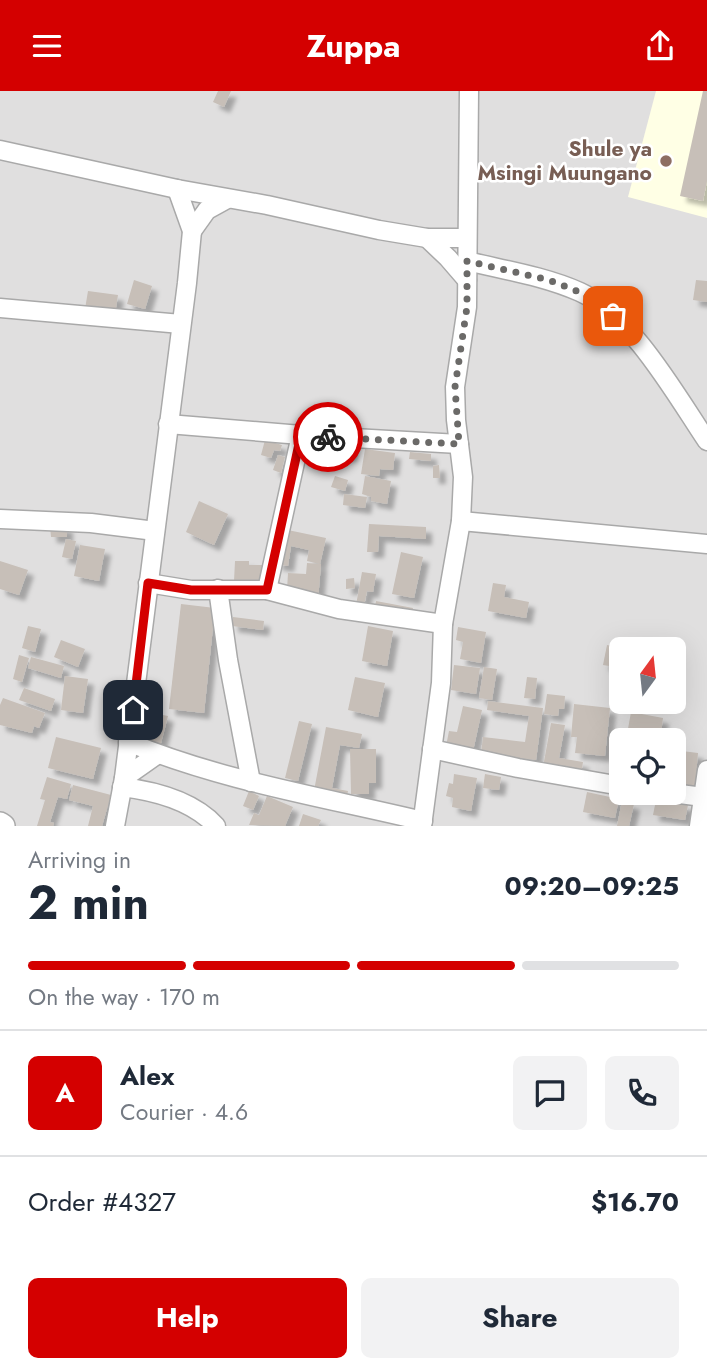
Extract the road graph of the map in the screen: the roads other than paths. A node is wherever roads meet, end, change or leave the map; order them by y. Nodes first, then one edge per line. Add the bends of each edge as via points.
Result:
1 (470, 91) edge
2 (0, 150) edge
3 (177, 189) junction
4 (227, 199) junction
5 (192, 231) junction
6 (426, 238) junction
7 (467, 238) junction
8 (467, 261) junction
9 (467, 280) junction
10 (0, 308) edge
11 (181, 324) junction
12 (168, 424) junction
13 (301, 435) junction
14 (707, 441) edge
15 (459, 444) junction
16 (0, 519) edge
17 (461, 521) junction
18 (155, 531) junction
19 (707, 544) edge
20 (148, 583) junction
21 (218, 589) junction
22 (267, 590) junction
23 (443, 624) junction
24 (128, 742) junction
25 (432, 749) junction
26 (158, 754) junction
27 (707, 770) edge
28 (123, 782) junction
29 (251, 782) junction
30 (609, 784) edge
31 (686, 795) edge
32 (703, 797) junction
33 (422, 823) edge
34 (115, 826) edge
35 (216, 826) edge
36 (699, 826) edge

1 - 7 street
2 - 3 street
3 - 4 street
3 - 5 street
4 - 5 street via 208,210
4 - 6 street
5 - 11 street
6 - 7 street
6 - 9 street
7 - 8 street
8 - 9 street
8 - 14 street via 549,280 582,293 613,316 634,337
9 - 15 street via 455,387
10 - 11 street
11 - 12 street
12 - 13 street
12 - 18 street
13 - 15 street
13 - 22 street
15 - 17 street
16 - 18 street
17 - 19 street
17 - 23 street
18 - 20 street
20 - 21 street
20 - 24 street
21 - 22 street
21 - 29 street
22 - 23 street via 339,609
23 - 25 street
24 - 26 street
24 - 28 street
25 - 30 street
25 - 33 street
26 - 28 street
26 - 29 street
27 - 32 street
28 - 34 street
28 - 35 street via 183,802
29 - 33 street
31 - 32 street
32 - 36 street

